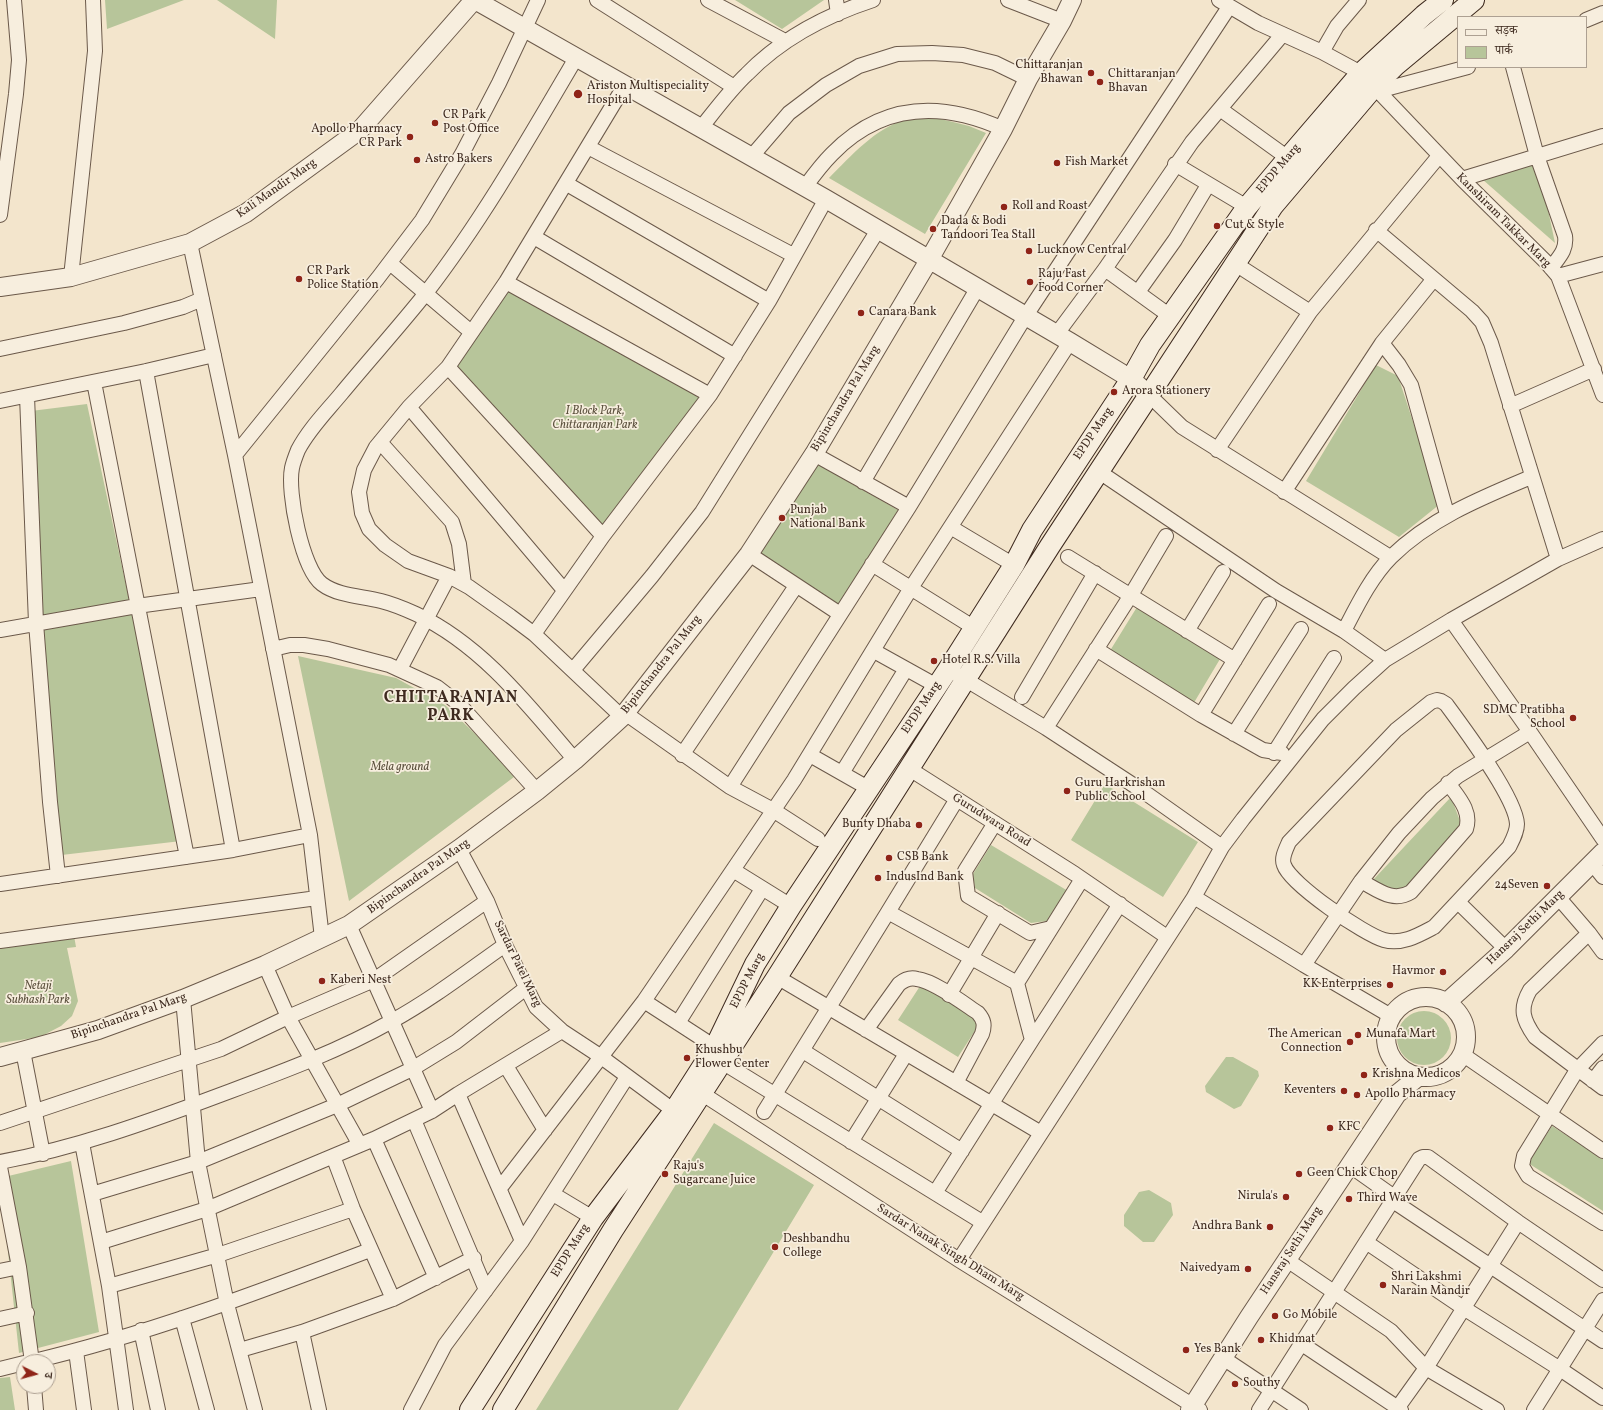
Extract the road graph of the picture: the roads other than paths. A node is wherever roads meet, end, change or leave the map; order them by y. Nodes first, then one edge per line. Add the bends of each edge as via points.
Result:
1 (14, 0) edge
2 (93, 0) edge
3 (474, 0) edge
4 (538, 0) edge
5 (597, 0) edge
6 (708, 0) edge
7 (836, 0) edge
8 (873, 0) edge
9 (1009, 0) edge
10 (1072, 0) edge
11 (1359, 0) edge
12 (1443, 0) edge
13 (1474, 0) edge
14 (1224, 4) edge
15 (1603, 13) edge
16 (838, 14) junction
17 (1587, 20) edge
18 (1062, 21) junction
19 (524, 28) junction
20 (1282, 35) junction
21 (785, 41) junction
22 (1322, 52) junction
23 (576, 58) junction
24 (1462, 68) edge
25 (1513, 68) edge
26 (1028, 79) junction
27 (1371, 84) junction
28 (625, 86) junction
29 (734, 87) junction
30 (1220, 109) junction
31 (701, 128) junction
32 (1003, 129) junction
33 (1603, 136) edge
34 (588, 147) junction
35 (752, 156) junction
36 (1439, 156) junction
37 (1537, 156) junction
38 (1288, 158) junction
39 (1176, 164) junction
40 (3, 166) edge
41 (1462, 180) junction
42 (567, 184) junction
43 (1208, 185) junction
44 (804, 187) junction
45 (826, 199) junction
46 (1247, 207) junction
47 (0, 215) edge
48 (878, 230) junction
49 (1376, 230) junction
50 (534, 237) junction
51 (190, 243) junction
52 (793, 255) junction
53 (929, 260) junction
54 (390, 263) junction
55 (1234, 263) junction
56 (1603, 264) edge
57 (1105, 269) junction
58 (1555, 272) junction
59 (71, 277) junction
60 (1433, 280) junction
61 (506, 282) junction
62 (0, 287) edge
63 (977, 289) junction
64 (1138, 292) junction
65 (426, 293) junction
66 (202, 299) junction
67 (769, 300) junction
68 (1310, 312) junction
69 (1170, 316) junction
70 (1025, 317) junction
71 (471, 332) junction
72 (1063, 338) junction
73 (1382, 343) junction
74 (0, 349) edge
75 (214, 355) junction
76 (735, 356) junction
77 (448, 367) junction
78 (1594, 369) junction
79 (146, 371) junction
80 (1131, 379) junction
81 (94, 382) junction
82 (1602, 391) edge
83 (1148, 394) junction
84 (710, 395) junction
85 (27, 396) junction
86 (0, 401) edge
87 (1510, 406) junction
88 (409, 408) junction
89 (380, 442) junction
90 (1217, 450) junction
91 (235, 454) junction
92 (814, 454) junction
93 (1098, 471) junction
94 (1531, 477) junction
95 (863, 482) junction
96 (1284, 492) junction
97 (909, 506) junction
98 (1448, 514) junction
99 (952, 528) junction
100 (602, 536) junction
101 (1166, 536) dead end
102 (1603, 539) edge
103 (749, 554) junction
104 (1068, 557) dead end
105 (1390, 557) junction
106 (1558, 559) junction
107 (872, 564) junction
108 (1014, 565) junction
109 (1223, 572) dead end
110 (1095, 573) junction
111 (449, 576) junction
112 (464, 584) junction
113 (796, 586) junction
114 (911, 588) junction
115 (261, 589) junction
116 (564, 590) junction
117 (1131, 596) junction
118 (187, 599) junction
119 (1269, 604) dead end
120 (137, 606) junction
121 (840, 614) junction
122 (427, 619) junction
123 (1451, 620) junction
124 (36, 623) junction
125 (973, 628) junction
126 (1301, 629) dead end
127 (0, 630) edge
128 (1187, 631) junction
129 (1344, 631) junction
130 (534, 634) junction
131 (1096, 648) junction
132 (273, 649) junction
133 (874, 651) junction
134 (1334, 658) dead end
135 (1235, 660) junction
136 (1385, 660) junction
137 (949, 668) junction
138 (400, 669) junction
139 (906, 669) junction
140 (573, 670) junction
141 (965, 680) junction
142 (937, 686) junction
143 (1022, 697) dead end
144 (624, 715) junction
145 (1201, 715) junction
146 (1046, 728) junction
147 (1530, 732) junction
148 (1234, 734) junction
149 (1274, 753) junction
150 (1297, 753) junction
151 (682, 755) junction
152 (810, 755) junction
153 (575, 760) junction
154 (1486, 760) junction
155 (908, 768) junction
156 (842, 773) junction
157 (1448, 783) junction
158 (730, 787) junction
159 (868, 788) junction
160 (537, 791) junction
161 (957, 799) junction
162 (773, 810) junction
163 (995, 823) junction
164 (310, 835) junction
165 (818, 839) dead end
166 (1603, 839) edge
167 (1222, 847) junction
168 (459, 849) junction
169 (233, 850) junction
170 (187, 857) junction
171 (1598, 857) edge
172 (733, 870) junction
173 (58, 876) junction
174 (1078, 876) junction
175 (1603, 877) edge
176 (1361, 881) junction
177 (0, 884) edge
178 (762, 889) junction
179 (1194, 897) junction
180 (1558, 897) junction
181 (317, 898) junction
182 (487, 901) junction
183 (1458, 902) junction
184 (1120, 904) junction
185 (791, 906) junction
186 (888, 912) junction
187 (998, 914) junction
188 (1339, 914) junction
189 (349, 925) junction
190 (1051, 928) junction
191 (1589, 933) junction
192 (1167, 937) junction
193 (322, 938) junction
194 (0, 942) edge
195 (505, 945) junction
196 (1506, 949) junction
197 (1603, 952) edge
198 (971, 957) junction
199 (265, 965) junction
200 (1304, 965) junction
201 (777, 977) junction
202 (374, 980) junction
203 (1017, 982) junction
204 (526, 988) junction
205 (949, 995) junction
206 (183, 999) junction
207 (644, 1000) junction
208 (1446, 1003) junction
209 (830, 1008) junction
210 (1391, 1016) junction
211 (288, 1017) junction
212 (392, 1021) junction
213 (678, 1024) junction
214 (866, 1030) junction
215 (562, 1031) junction
216 (1032, 1040) junction
217 (1603, 1043) edge
218 (23, 1051) junction
219 (803, 1051) junction
220 (906, 1054) junction
221 (1462, 1054) junction
222 (719, 1055) junction
223 (600, 1056) junction
224 (0, 1057) edge
225 (188, 1061) junction
226 (312, 1061) junction
227 (506, 1066) junction
228 (1398, 1067) junction
229 (1603, 1068) edge
230 (412, 1069) junction
231 (1577, 1070) junction
232 (627, 1077) junction
233 (1418, 1077) junction
234 (956, 1083) junction
235 (1598, 1085) edge
236 (696, 1090) junction
237 (458, 1094) junction
238 (776, 1094) junction
239 (1397, 1094) junction
240 (878, 1099) junction
241 (991, 1104) junction
242 (337, 1105) junction
243 (192, 1106) junction
244 (34, 1112) junction
245 (432, 1112) junction
246 (764, 1112) dead end
247 (680, 1115) junction
248 (1548, 1115) junction
249 (414, 1120) junction
250 (0, 1123) edge
251 (545, 1130) junction
252 (1041, 1133) junction
253 (374, 1139) junction
254 (851, 1142) junction
255 (82, 1143) junction
256 (360, 1145) junction
257 (962, 1151) junction
258 (1603, 1151) edge
259 (43, 1154) junction
260 (333, 1156) junction
261 (0, 1162) edge
262 (198, 1162) junction
263 (1349, 1165) junction
264 (0, 1167) edge
265 (500, 1188) junction
266 (935, 1193) junction
267 (92, 1194) junction
268 (553, 1194) junction
269 (1393, 1201) junction
270 (207, 1209) junction
271 (353, 1209) junction
272 (593, 1218) junction
273 (5, 1219) edge
274 (982, 1222) junction
275 (1518, 1222) junction
276 (1603, 1224) edge
277 (522, 1241) junction
278 (101, 1242) junction
279 (1366, 1242) junction
280 (370, 1250) junction
281 (218, 1255) junction
282 (474, 1258) junction
283 (959, 1260) junction
284 (1287, 1260) junction
285 (1490, 1266) junction
286 (19, 1267) junction
287 (0, 1271) edge
288 (436, 1278) junction
289 (1603, 1280) edge
290 (109, 1286) junction
291 (486, 1290) junction
292 (1334, 1293) junction
293 (393, 1298) junction
294 (1603, 1300) edge
295 (227, 1304) junction
296 (1462, 1307) junction
297 (26, 1313) junction
298 (182, 1318) junction
299 (0, 1319) edge
300 (1585, 1328) junction
301 (141, 1330) junction
302 (302, 1332) junction
303 (117, 1338) junction
304 (1603, 1341) edge
305 (1302, 1344) junction
306 (240, 1350) junction
307 (76, 1352) junction
308 (30, 1354) edge
309 (56, 1356) edge
310 (1223, 1358) junction
311 (16, 1365) edge
312 (1426, 1368) junction
313 (1560, 1368) junction
314 (0, 1369) edge
315 (1271, 1391) junction
316 (35, 1394) edge
317 (1603, 1398) edge
318 (1194, 1409) edge
319 (1399, 1409) edge
320 (36, 1410) edge
321 (84, 1410) edge
322 (126, 1410) edge
323 (158, 1410) edge
324 (207, 1410) edge
325 (255, 1410) edge
326 (319, 1410) edge
327 (411, 1410) edge
328 (470, 1410) edge
329 (504, 1410) edge
330 (1259, 1410) edge
331 (1301, 1410) edge
332 (1496, 1410) edge
333 (1534, 1410) edge

1 - 40 street via 18,60 16,94
2 - 59 street via 95,51
3 - 19 street
3 - 51 street, Kali Mandir Marg via 360,130 246,213
4 - 19 street
5 - 29 street
6 - 21 street
7 - 16 street
8 - 16 street
9 - 18 street
10 - 18 street, Bipinchandra Pal Marg
11 - 22 street via 1337,26
12 - 27 main road, EPDP Marg via 1424,15
13 - 27 main road, EPDP Marg
14 - 20 street, Kanshiram Takkar Marg
14 - 70 street
15 - 17 street
16 - 21 street
18 - 26 street, Bipinchandra Pal Marg
19 - 23 street
19 - 54 street via 462,154 422,220
20 - 22 street, Kanshiram Takkar Marg
20 - 30 street
21 - 29 street
22 - 27 street, Kanshiram Takkar Marg
23 - 28 street
23 - 65 street via 509,173
24 - 27 street
25 - 37 street
26 - 32 street, Bipinchandra Pal Marg
26 - 35 street via 995,63 963,55 897,54 860,66 826,85 789,113
27 - 36 street, Kanshiram Takkar Marg
27 - 38 main road, EPDP Marg
27 - 55 main road, EPDP Marg via 1273,206
28 - 31 street
28 - 34 street
29 - 31 street
30 - 38 street
30 - 39 street
31 - 35 street
32 - 44 street via 981,119 952,112 921,110 889,116 847,140
32 - 53 street, Bipinchandra Pal Marg
33 - 37 street
34 - 42 street
34 - 52 street
35 - 44 street
36 - 41 street, Kanshiram Takkar Marg
36 - 49 street
37 - 41 street
37 - 58 street via 1566,244
38 - 46 main road, EPDP Marg
39 - 43 street
39 - 57 street
40 - 47 street
41 - 58 street, Kanshiram Takkar Marg
42 - 50 street
42 - 67 street
43 - 46 street
43 - 64 street via 1175,240
44 - 45 street
45 - 48 street
45 - 52 street
46 - 69 main road, EPDP Marg
48 - 53 street
48 - 140 street via 702,512
49 - 60 street
49 - 68 street
50 - 61 street
50 - 76 street
51 - 59 street, Kali Mandir Marg
51 - 66 street
52 - 67 street
53 - 63 street
53 - 92 street, Bipinchandra Pal Marg
54 - 65 street
54 - 91 street
55 - 68 street
55 - 83 main road, EPDP Marg
56 - 58 street
57 - 64 street
57 - 72 street
58 - 78 street, Kanshiram Takkar Marg
59 - 62 street, Kali Mandir Marg
60 - 73 street
60 - 87 street via 1482,322
61 - 71 street
61 - 84 street
63 - 70 street
63 - 95 street
64 - 69 street
65 - 71 street
65 - 122 street via 314,426 298,451 292,469 291,489 306,562 322,584 338,592 380,601
66 - 74 street via 183,307 124,323
66 - 75 street
67 - 76 street
68 - 90 street
69 - 80 main road, EPDP Marg
70 - 72 street
70 - 97 street
71 - 77 street
72 - 80 street
72 - 99 street
73 - 96 street
73 - 98 street via 1411,385
75 - 79 street
75 - 91 street
76 - 84 street
77 - 88 street
77 - 100 street
78 - 82 street, Kanshiram Takkar Marg
78 - 87 street
79 - 81 street
79 - 118 street
80 - 83 street
80 - 108 main road, EPDP Marg via 1032,530
81 - 85 street
81 - 120 street
83 - 90 street via 1182,427
83 - 93 main road, EPDP Marg
84 - 100 street
85 - 86 street
85 - 124 street
87 - 94 street
88 - 89 street
88 - 116 street
89 - 111 street via 364,470 359,492 362,513 368,529 385,546 408,561
89 - 112 street via 452,522 459,544
90 - 96 street
91 - 115 street
92 - 95 street
92 - 103 street, Bipinchandra Pal Marg
93 - 129 street via 1276,591
93 - 141 main road, EPDP Marg
94 - 98 street
94 - 106 street
95 - 97 street
96 - 105 street
97 - 107 street
98 - 105 street
99 - 108 street
99 - 114 street
100 - 116 street
101 - 117 street
102 - 106 street
103 - 113 street
103 - 144 street, Bipinchandra Pal Marg
104 - 110 street
105 - 129 street via 1368,588
106 - 123 street
107 - 114 street
107 - 121 street
108 - 125 main road, EPDP Marg
109 - 128 street
110 - 117 street
110 - 143 street
111 - 112 street
111 - 122 street
112 - 130 street
113 - 121 street
113 - 151 street
114 - 125 street
114 - 133 street
115 - 118 street
115 - 132 street
116 - 130 street
117 - 128 street
117 - 131 street
118 - 120 street
118 - 169 street
119 - 135 street
120 - 124 street
120 - 170 street
121 - 158 street
122 - 138 street
122 - 153 street via 456,637 480,657 523,700
123 - 136 street
123 - 147 street
124 - 127 street
124 - 173 street
125 - 137 main road, EPDP Marg
126 - 148 street
128 - 135 street
129 - 136 street
130 - 140 street
131 - 145 street
131 - 146 street
132 - 138 street via 290,645 317,647
132 - 164 street
133 - 139 street
133 - 152 street
134 - 149 street
135 - 145 street
136 - 150 street via 1323,720
137 - 141 street
137 - 142 main road, EPDP Marg
138 - 160 street via 437,687 459,704
139 - 142 street
139 - 156 street
140 - 144 street
141 - 146 street
141 - 155 main road, EPDP Marg
142 - 159 main road, EPDP Marg
144 - 151 street
144 - 153 street, Bipinchandra Pal Marg
145 - 148 street
146 - 167 street
147 - 154 street
147 - 166 street
148 - 149 street via 1263,750
149 - 150 street
150 - 167 street
151 - 158 street
152 - 156 street
152 - 162 street
153 - 160 street, Bipinchandra Pal Marg
154 - 157 street
154 - 183 street via 1514,810 1517,823 1515,835 1509,847
154 - 188 street via 1446,704 1441,701 1431,702 1396,730 1302,828 1289,842 1284,854 1284,865 1303,888
155 - 161 street, Gurudwara Road
155 - 201 main road, EPDP Marg
156 - 159 street
157 - 176 street via 1399,833
157 - 176 street via 1465,806 1469,821 1466,829 1416,886 1404,896 1396,898
158 - 162 street
159 - 185 main road, EPDP Marg
160 - 168 street, Bipinchandra Pal Marg
161 - 163 street, Gurudwara Road
161 - 186 street
162 - 165 street
162 - 172 street
163 - 174 street, Gurudwara Road
163 - 187 street via 965,871 968,896
164 - 169 street
164 - 181 street
167 - 179 street
168 - 182 street, Sardar Patel Marg
168 - 189 street, Bipinchandra Pal Marg
169 - 170 street
170 - 173 street
171 - 175 street
171 - 180 street, Hansraj Sethi Marg
172 - 178 street
172 - 207 street
173 - 177 street
174 - 184 street, Gurudwara Road
174 - 190 street
176 - 188 street
178 - 185 street
178 - 213 street
179 - 192 street
179 - 200 street
180 - 191 street
180 - 196 street, Hansraj Sethi Marg
181 - 193 street
181 - 194 street
182 - 195 street, Sardar Patel Marg
182 - 202 street
183 - 188 street via 1434,927 1419,936 1403,940 1385,940 1367,933
183 - 196 street
184 - 192 street, Gurudwara Road
184 - 216 street
185 - 222 main road, EPDP Marg via 755,964
186 - 198 street
186 - 209 street
187 - 190 street via 1030,932
187 - 198 street
188 - 200 street
189 - 193 street, Bipinchandra Pal Marg
189 - 202 street
190 - 203 street
191 - 197 street
191 - 231 street via 1530,990 1524,1001 1524,1014 1535,1037
192 - 252 street
193 - 199 street, Bipinchandra Pal Marg
195 - 204 street, Sardar Patel Marg
195 - 212 street
196 - 208 street, Hansraj Sethi Marg
198 - 203 street
198 - 205 street
199 - 206 street, Bipinchandra Pal Marg
199 - 211 street
200 - 210 street
201 - 209 street
201 - 222 main road, EPDP Marg
202 - 211 street
202 - 212 street
203 - 216 street
204 - 215 street, Sardar Patel Marg via 536,1007
204 - 230 street via 456,1042
205 - 214 street via 926,981 915,978 906,980 899,984
205 - 234 street via 978,1013 984,1019 985,1027
206 - 218 street, Bipinchandra Pal Marg via 98,1030
206 - 225 street
207 - 213 street
207 - 223 street
208 - 210 street via 1435,998 1422,997 1405,1003
208 - 221 street via 1462,1020 1466,1043
209 - 214 street
209 - 219 street
210 - 228 street via 1385,1042 1390,1056
211 - 225 street via 221,1049
211 - 226 street
212 - 226 street
212 - 230 street
213 - 222 street
214 - 220 street
215 - 223 street, Sardar Patel Marg
215 - 227 street
216 - 241 street
217 - 231 street
218 - 224 street, Bipinchandra Pal Marg
218 - 244 street
219 - 238 street
219 - 240 street
220 - 234 street
220 - 240 street
221 - 233 street via 1456,1064 1445,1073 1432,1078
221 - 248 street
222 - 236 main road, EPDP Marg
222 - 238 street
223 - 232 street, Sardar Patel Marg
223 - 251 street
225 - 243 street
225 - 244 street
226 - 242 street
226 - 243 street
227 - 237 street
227 - 251 street
228 - 233 street via 1407,1074
228 - 239 street
229 - 235 street
230 - 242 street
230 - 245 street
231 - 235 street
231 - 248 street
232 - 247 street, Sardar Patel Marg
232 - 268 street
233 - 239 street
234 - 241 street
236 - 247 main road, EPDP Marg
236 - 283 street, Sardar Nanak Singh Dham Marg
237 - 245 street
237 - 265 street
238 - 246 street
238 - 254 street
239 - 263 street, Hansraj Sethi Marg
240 - 254 street
240 - 257 street
241 - 252 street
241 - 257 street
242 - 256 street
242 - 262 street
243 - 255 street
243 - 262 street
244 - 250 street
244 - 259 street
245 - 249 street
247 - 272 main road, EPDP Marg
247 - 329 main road, EPDP Marg via 614,1230
248 - 258 street
248 - 276 street via 1524,1156 1522,1166 1528,1176
249 - 253 street
249 - 282 street
251 - 265 street
252 - 274 street
253 - 256 street
253 - 288 street
254 - 266 street
255 - 259 street
255 - 267 street
256 - 260 street
257 - 266 street
259 - 261 street
260 - 270 street
260 - 271 street
262 - 267 street
262 - 270 street
263 - 269 street via 1390,1194
263 - 284 street, Hansraj Sethi Marg
264 - 273 street
265 - 277 street
266 - 274 street
267 - 278 street
268 - 272 street
268 - 277 street
269 - 275 street via 1423,1156 1428,1157
269 - 279 street
269 - 285 street
270 - 278 street
270 - 281 street
271 - 280 street
271 - 281 street
272 - 328 main road, EPDP Marg
273 - 286 street
274 - 283 street
275 - 285 street
275 - 289 street
277 - 291 street
278 - 290 street
279 - 292 street
279 - 296 street
280 - 293 street
280 - 295 street
281 - 290 street
281 - 295 street
282 - 288 street
282 - 291 street
283 - 318 street, Sardar Nanak Singh Dham Marg
284 - 292 street
284 - 310 street, Hansraj Sethi Marg
285 - 296 street
285 - 300 street
286 - 287 street
286 - 297 street
288 - 293 street
290 - 303 street
291 - 327 street via 445,1345
292 - 305 street
292 - 312 street via 1391,1331
293 - 302 street
294 - 300 street
295 - 298 street
295 - 306 street
296 - 312 street
296 - 313 street
297 - 299 street
297 - 308 street
298 - 301 street
298 - 324 street
300 - 304 street
300 - 313 street
301 - 303 street
301 - 323 street
302 - 306 street
302 - 326 street
303 - 307 street
303 - 322 street
305 - 315 street
305 - 319 street
306 - 325 street
307 - 309 street
307 - 321 street
310 - 315 street
310 - 318 street, Hansraj Sethi Marg
311 - 314 street
312 - 319 street
312 - 332 street
313 - 317 street
313 - 333 street
315 - 330 street
315 - 331 street
316 - 320 street

